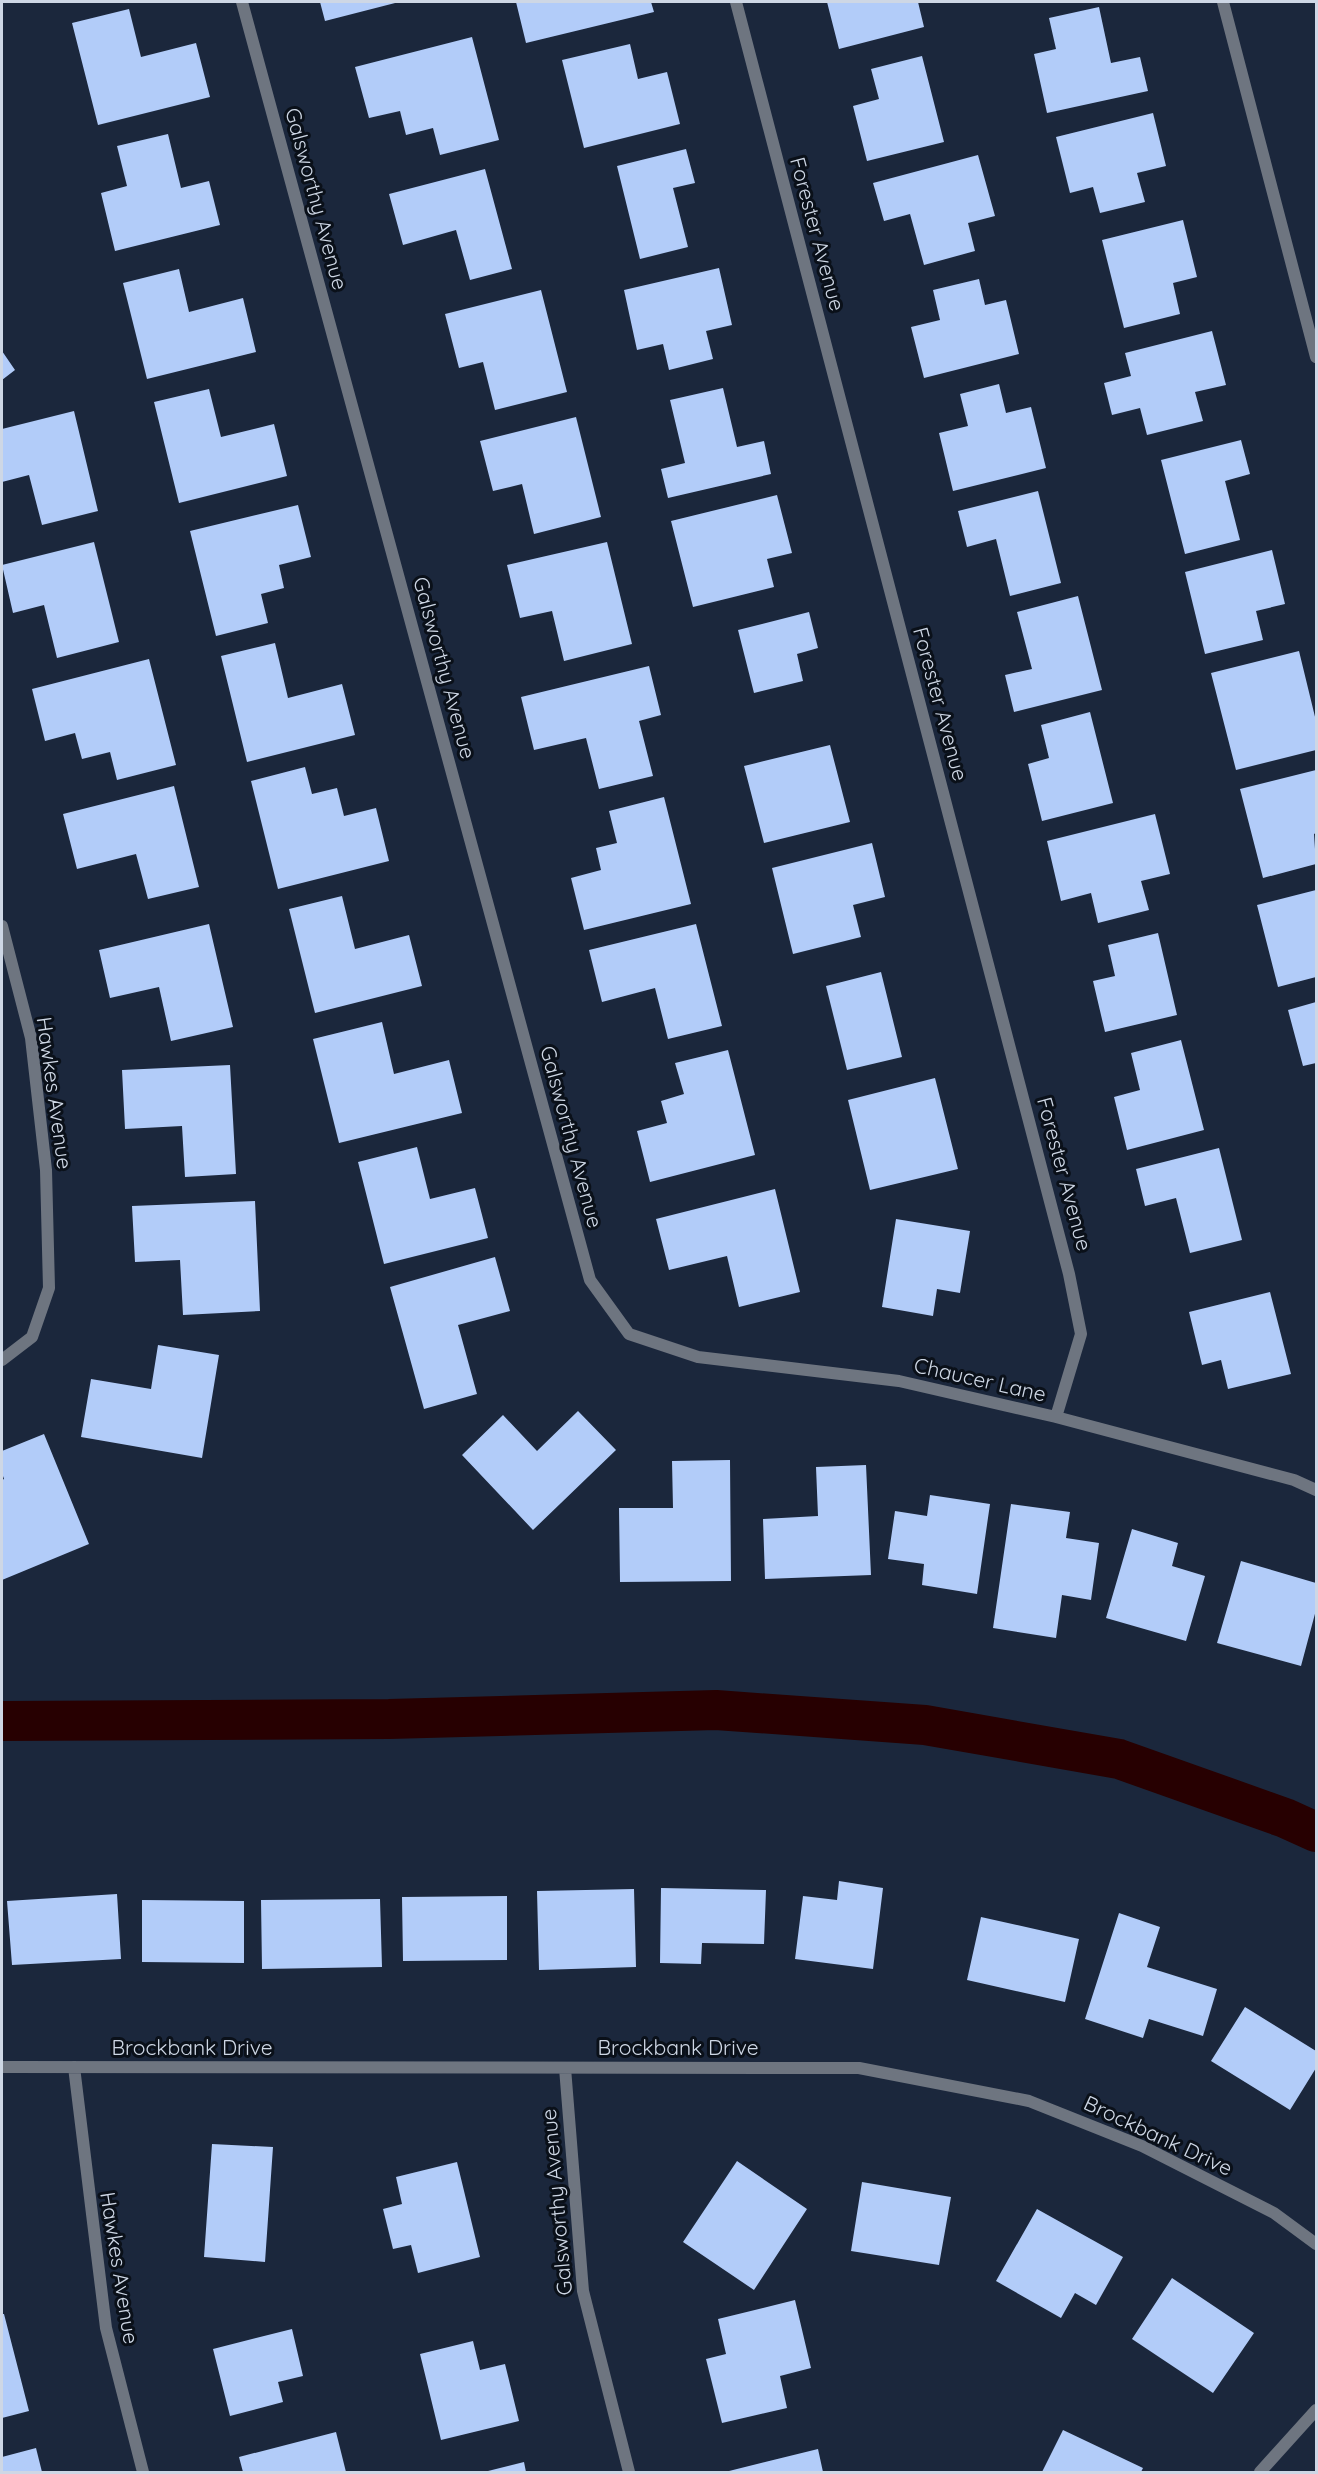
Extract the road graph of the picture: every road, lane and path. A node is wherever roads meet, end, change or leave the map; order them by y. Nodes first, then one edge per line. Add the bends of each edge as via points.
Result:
1 (242, 2) edge
2 (736, 2) edge
3 (1223, 2) edge
4 (1317, 357) edge
5 (2, 926) edge
6 (628, 1334) joint
7 (2, 1360) edge
8 (1056, 1417) junction
9 (1317, 1490) edge
10 (2, 2067) edge
11 (74, 2067) junction
12 (565, 2068) junction
13 (1317, 2244) edge
14 (1317, 2410) edge
15 (143, 2472) edge
16 (629, 2472) edge
17 (1260, 2472) edge

1 - 6 street, Galsworthy Avenue via 590,1280
2 - 8 street, Forester Avenue via 1070,1274 1081,1334
3 - 4 street
5 - 7 street, Hawkes Avenue via 31,1038 46,1170 49,1288 32,1337
6 - 8 street, Chaucer Lane via 698,1357 899,1381
8 - 9 street, Chaucer Lane via 1294,1480
10 - 11 street, Brockbank Drive
11 - 12 street, Brockbank Drive
11 - 15 street, Hawkes Avenue via 106,2328
12 - 13 street, Brockbank Drive via 859,2068 1029,2101 1142,2146 1274,2213
12 - 16 street, Galsworthy Avenue via 583,2291
14 - 17 street

